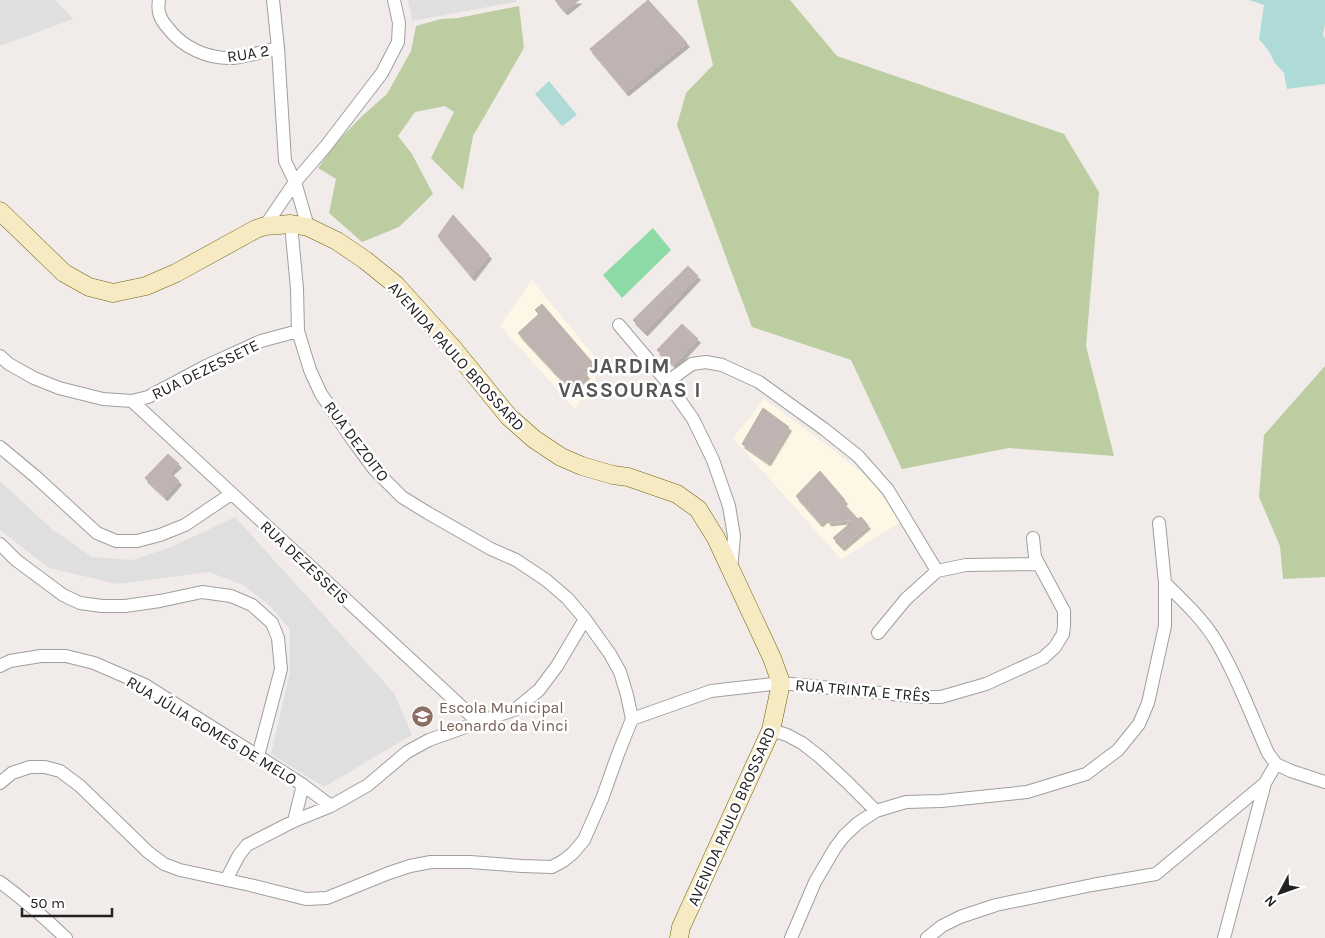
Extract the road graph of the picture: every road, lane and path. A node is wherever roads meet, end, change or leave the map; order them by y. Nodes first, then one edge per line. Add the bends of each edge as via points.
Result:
1 (159, 0) edge
2 (273, 0) edge
3 (394, 0) edge
4 (278, 48) junction
5 (295, 182) junction
6 (0, 211) edge
7 (265, 226) junction
8 (300, 226) junction
9 (619, 326) dead end
10 (298, 332) junction
11 (0, 356) edge
12 (667, 382) junction
13 (132, 401) junction
14 (0, 447) edge
15 (231, 494) junction
16 (1159, 523) dead end
17 (1033, 538) dead end
18 (0, 544) edge
19 (1038, 564) junction
20 (731, 570) junction
21 (937, 571) junction
22 (1166, 584) junction
23 (585, 619) junction
24 (878, 633) dead end
25 (0, 666) edge
26 (781, 683) junction
27 (632, 719) junction
28 (478, 722) junction
29 (771, 730) junction
30 (258, 756) junction
31 (1276, 764) junction
32 (1325, 782) edge
33 (0, 783) edge
34 (1265, 784) junction
35 (303, 785) junction
36 (331, 806) junction
37 (876, 811) junction
38 (294, 821) junction
39 (226, 880) junction
40 (0, 882) edge
41 (66, 938) edge
42 (679, 938) edge
43 (791, 938) edge
44 (927, 938) edge
45 (1224, 938) edge

1 - 4 street, RUA 2 via 157,8 162,22 174,36 196,51 234,58
2 - 4 street, RUA DEZOITO
3 - 5 street via 399,23 398,42 382,73
4 - 5 street, RUA DEZOITO via 285,161
5 - 7 street
5 - 8 street, RUA DEZOITO
6 - 7 main road, AVENIDA PAULO BROSSARD via 64,273 89,287 113,293 146,286 176,274
7 - 8 main road, AVENIDA PAULO BROSSARD
8 - 10 street, RUA DEZOITO
8 - 20 main road, AVENIDA PAULO BROSSARD via 338,241 396,285 509,417 534,439 582,466 628,476 678,494 698,509
9 - 12 street
10 - 13 street, RUA DEZESSETE via 262,342 206,366 148,397
10 - 23 street, RUA DEZOITO via 321,394 374,469 402,497 546,580 568,598
11 - 13 street, RUA DEZESSETE via 34,378 59,388 103,399
12 - 20 street via 693,419 713,460 729,506 734,536
12 - 21 street via 692,364 706,362 722,365 758,382 858,456 888,490
13 - 15 street, RUA DEZESSEIS
14 - 15 street via 97,533 116,541 137,541 168,532 185,525
15 - 28 street, RUA DEZESSEIS
16 - 22 street
17 - 19 street, RUA TRINTA E TRÊS
18 - 30 street via 63,596 80,603 125,606 202,592 231,596 252,605 272,623 278,638 281,669
19 - 21 street via 966,565
19 - 26 street, RUA TRINTA E TRÊS via 1064,611 1063,634 1055,648 1043,658 986,684 941,697
20 - 26 main road, AVENIDA PAULO BROSSARD
21 - 24 street via 906,599
22 - 31 street via 1216,639
22 - 37 street via 1165,626 1148,702 1139,724 1118,750 1086,774 1027,792 906,802
23 - 27 street, RUA DEZOITO via 620,672
23 - 28 street via 540,690 516,709
25 - 30 street, RUA JÚLIA GOMES DE MELO via 41,656 66,656 94,663 145,685
26 - 27 street, RUA TRINTA E TRÊS via 710,691
26 - 29 main road, AVENIDA PAULO BROSSARD
27 - 39 street via 584,840 573,853 552,866 431,862 389,873 327,898 306,899
28 - 36 street via 407,752 368,786
29 - 37 street via 802,743
29 - 42 main road, AVENIDA PAULO BROSSARD via 681,926
30 - 35 street, RUA JÚLIA GOMES DE MELO
31 - 32 street
31 - 34 street
33 - 39 street via 12,773 30,767 45,766 60,771 164,864
34 - 44 street via 1156,874 996,905 960,917
34 - 45 street
35 - 36 street, RUA JÚLIA GOMES DE MELO
35 - 38 street
36 - 38 street
37 - 43 street via 844,836 835,848 815,882
38 - 39 street via 247,845
40 - 41 street

